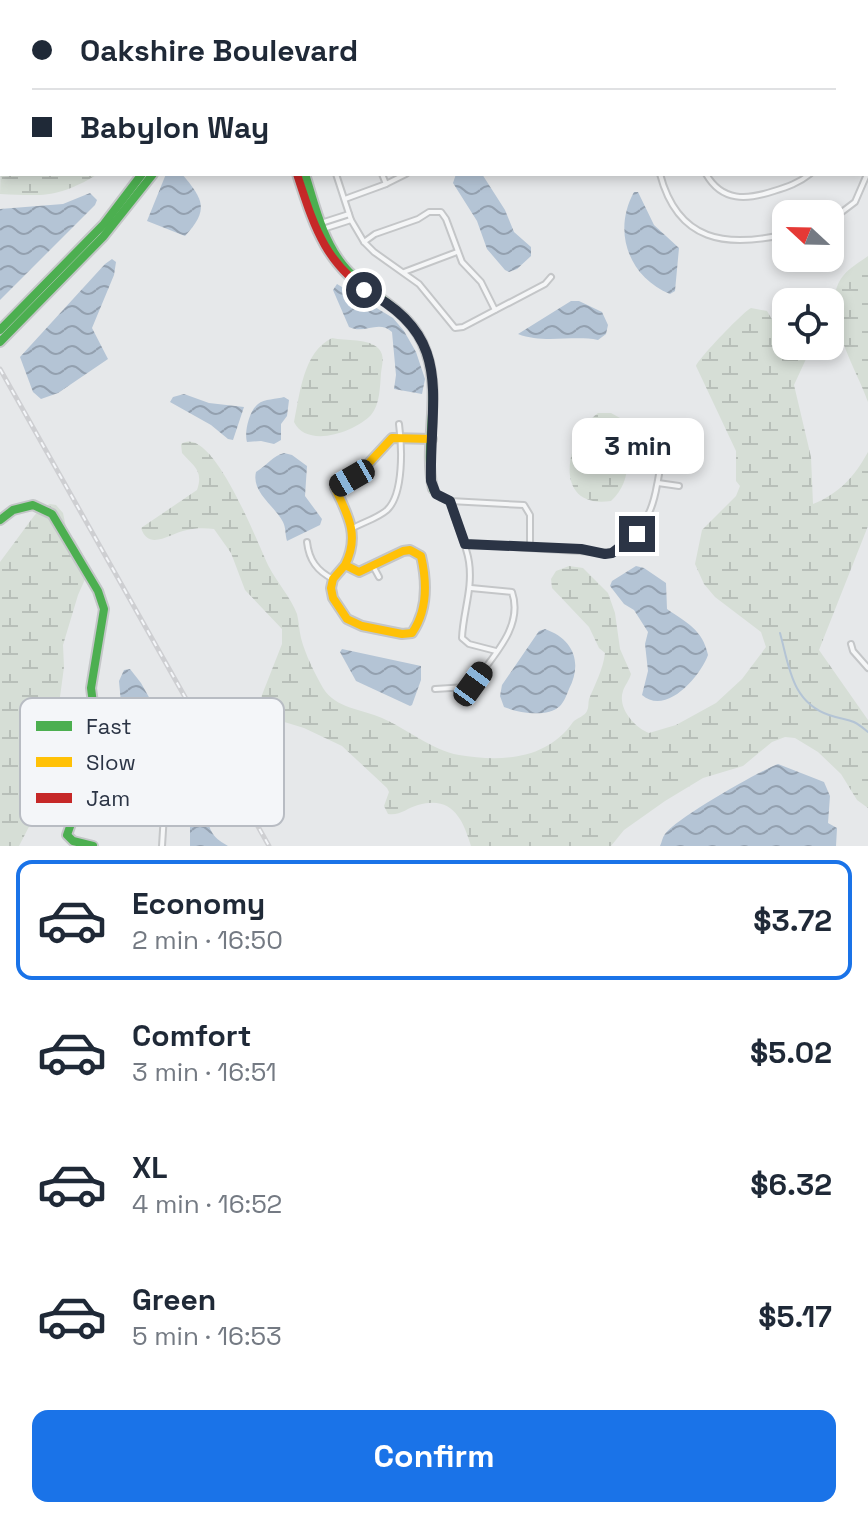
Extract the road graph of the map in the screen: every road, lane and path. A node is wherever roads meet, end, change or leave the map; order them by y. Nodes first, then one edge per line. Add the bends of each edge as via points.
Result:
1 (298, 176) edge
2 (306, 176) edge
3 (337, 176) edge
4 (383, 176) edge
5 (402, 176) edge
6 (661, 176) edge
7 (707, 176) edge
8 (807, 176) edge
9 (866, 176) edge
10 (141, 181) edge
11 (386, 184) junction
12 (345, 199) junction
13 (844, 210) edge
14 (350, 217) junction
15 (320, 227) junction
16 (772, 237) edge
17 (364, 242) junction
18 (457, 252) junction
19 (404, 272) junction
20 (551, 277) dead end
21 (496, 310) junction
22 (0, 330) edge
23 (0, 342) edge
24 (399, 424) dead end
25 (401, 438) junction
26 (432, 439) junction
27 (667, 447) dead end
28 (658, 483) junction
29 (679, 486) dead end
30 (433, 489) joint
31 (450, 501) junction
32 (0, 520) edge
33 (353, 528) junction
34 (307, 542) dead end
35 (465, 544) junction
36 (530, 547) junction
37 (345, 565) junction
38 (373, 566) junction
39 (379, 577) dead end
40 (333, 579) junction
41 (471, 588) junction
42 (851, 644) dead end
43 (496, 651) junction
44 (868, 668) edge
45 (435, 689) dead end
46 (92, 698) edge
47 (70, 826) edge
48 (163, 826) edge
49 (93, 846) edge
50 (162, 846) edge

1 - 15 street
2 - 15 street
3 - 12 street
4 - 11 street
5 - 11 street
6 - 16 street via 679,215 707,235 753,242
7 - 8 street via 736,198 757,197
9 - 13 street via 855,202
10 - 22 street
10 - 23 street via 103,237
11 - 12 street
12 - 14 street
14 - 15 street
14 - 17 street
15 - 26 street via 343,265 404,316 420,338 434,388
17 - 18 street via 435,210 446,219
17 - 19 street
18 - 19 street
18 - 21 street
19 - 21 street via 455,328
20 - 21 street
24 - 25 street
25 - 26 street
25 - 33 street via 394,501
25 - 33 street via 386,442 367,465 335,488
26 - 30 street
27 - 28 street
28 - 29 street
28 - 36 street via 643,526 612,553
30 - 31 street
31 - 35 street
31 - 36 street via 524,505 530,515
32 - 46 street via 23,506 47,509 102,600 104,621
33 - 37 street via 352,553
34 - 40 street via 315,565
35 - 36 street
35 - 41 street
37 - 38 street via 359,572
37 - 40 street
38 - 39 street
38 - 40 street via 410,550 421,556 426,582 412,633 347,619 333,598
41 - 43 street via 462,638
41 - 43 street via 512,592 514,620
42 - 44 street
43 - 45 street via 473,684
47 - 49 street via 67,835 73,841
48 - 50 street

